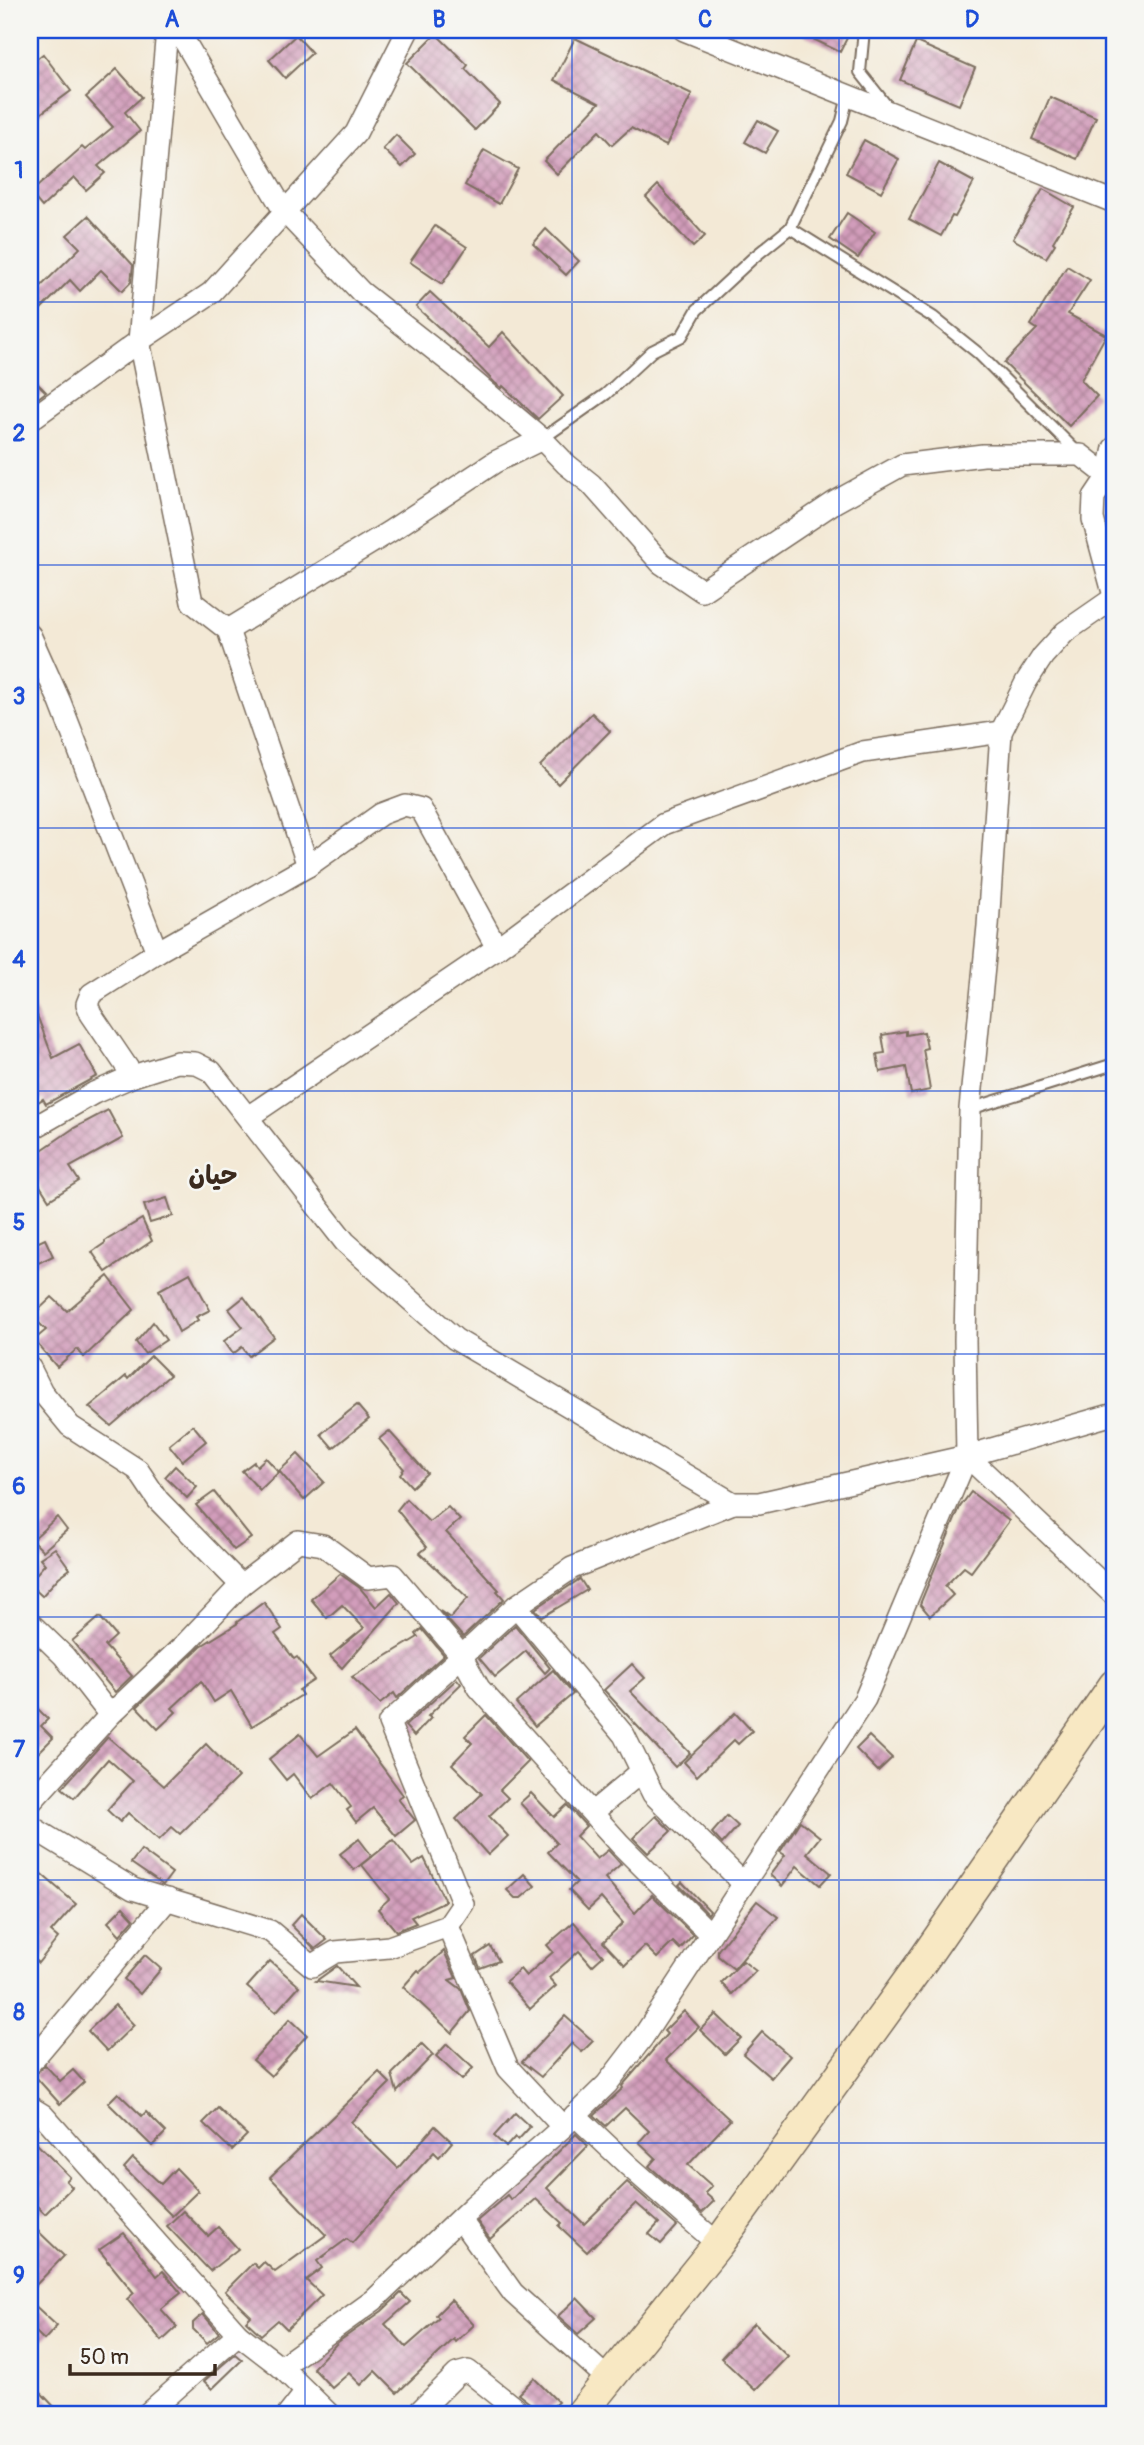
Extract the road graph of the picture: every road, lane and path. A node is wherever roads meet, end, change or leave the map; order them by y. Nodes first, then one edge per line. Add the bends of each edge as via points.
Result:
1 (167, 30) edge
2 (178, 30) edge
3 (408, 30) edge
4 (684, 30) edge
5 (864, 30) edge
6 (848, 96) junction
7 (893, 114) junction
8 (1114, 202) edge
9 (284, 211) junction
10 (790, 228) junction
11 (139, 341) junction
12 (30, 420) edge
13 (542, 439) junction
14 (1114, 448) edge
15 (1081, 455) junction
16 (1111, 476) edge
17 (1114, 597) edge
18 (228, 630) junction
19 (30, 635) edge
20 (1001, 732) junction
21 (308, 866) junction
22 (497, 948) junction
23 (157, 952) junction
24 (1114, 1064) edge
25 (132, 1076) junction
26 (970, 1109) junction
27 (248, 1116) junction
28 (30, 1130) edge
29 (30, 1368) edge
30 (1114, 1415) edge
31 (968, 1456) junction
32 (733, 1503) junction
33 (241, 1585) junction
34 (1114, 1595) edge
35 (516, 1606) junction
36 (30, 1623) edge
37 (461, 1656) junction
38 (1114, 1685) edge
39 (110, 1715) junction
40 (642, 1770) junction
41 (30, 1802) edge
42 (593, 1812) junction
43 (30, 1826) edge
44 (742, 1882) junction
45 (168, 1899) junction
46 (448, 1926) junction
47 (710, 1934) junction
48 (30, 2063) edge
49 (30, 2107) edge
50 (569, 2121) junction
51 (460, 2219) junction
52 (718, 2244) junction
53 (238, 2334) junction
54 (281, 2367) junction
55 (609, 2380) junction
56 (306, 2392) junction
57 (146, 2415) edge
58 (288, 2415) edge
59 (330, 2415) edge
60 (416, 2415) edge
61 (523, 2415) edge
62 (580, 2415) edge

1 - 11 street
2 - 9 street
3 - 9 street via 356,133
4 - 6 street
5 - 7 lane via 860,72
6 - 7 street
6 - 10 lane via 842,121
7 - 8 street
9 - 11 street via 211,293
9 - 13 street via 360,292
10 - 13 lane via 697,310 682,336 652,351 606,394
10 - 15 lane via 933,317 978,353
11 - 12 street
11 - 18 street via 192,602
13 - 15 street via 591,484 661,563 702,591 835,502 901,465 983,455
13 - 18 street via 495,462
14 - 16 street
15 - 16 street
16 - 17 street via 1094,497 1093,519
17 - 20 street via 1065,632 1043,656
18 - 21 street
19 - 23 street
20 - 22 street via 863,752 664,824
20 - 26 street
21 - 22 street via 381,814 405,804 421,809
21 - 23 street
22 - 27 street
23 - 25 street via 91,994 87,1004
24 - 26 lane
25 - 27 street via 177,1062 195,1063 211,1071
25 - 28 street
26 - 31 street via 965,1340
27 - 32 street via 345,1242 455,1339
29 - 33 street via 42,1392 70,1426 138,1470 158,1500
30 - 31 street
31 - 32 street via 759,1503
31 - 34 street
31 - 44 street via 864,1699
32 - 35 street via 572,1567
33 - 37 street via 298,1541 323,1545 368,1578 393,1575
33 - 39 street
35 - 37 street
35 - 40 street via 624,1735
36 - 39 street via 64,1656
37 - 42 street via 479,1688
37 - 46 street via 389,1723 463,1904
38 - 52 street
39 - 41 street
40 - 42 street
40 - 44 street via 653,1794
42 - 47 street
43 - 45 street via 133,1889
44 - 47 street
45 - 46 street via 270,1931 312,1966 335,1952 389,1947
45 - 48 street
46 - 50 street via 508,2067
47 - 50 street via 643,2037 607,2084
49 - 53 street via 43,2115
50 - 51 street
50 - 52 street
51 - 54 street via 374,2300
51 - 55 street via 513,2293
52 - 55 street
53 - 54 street
53 - 57 street
54 - 56 street
55 - 62 street
56 - 58 street
56 - 59 street
60 - 61 street via 457,2374 468,2371

